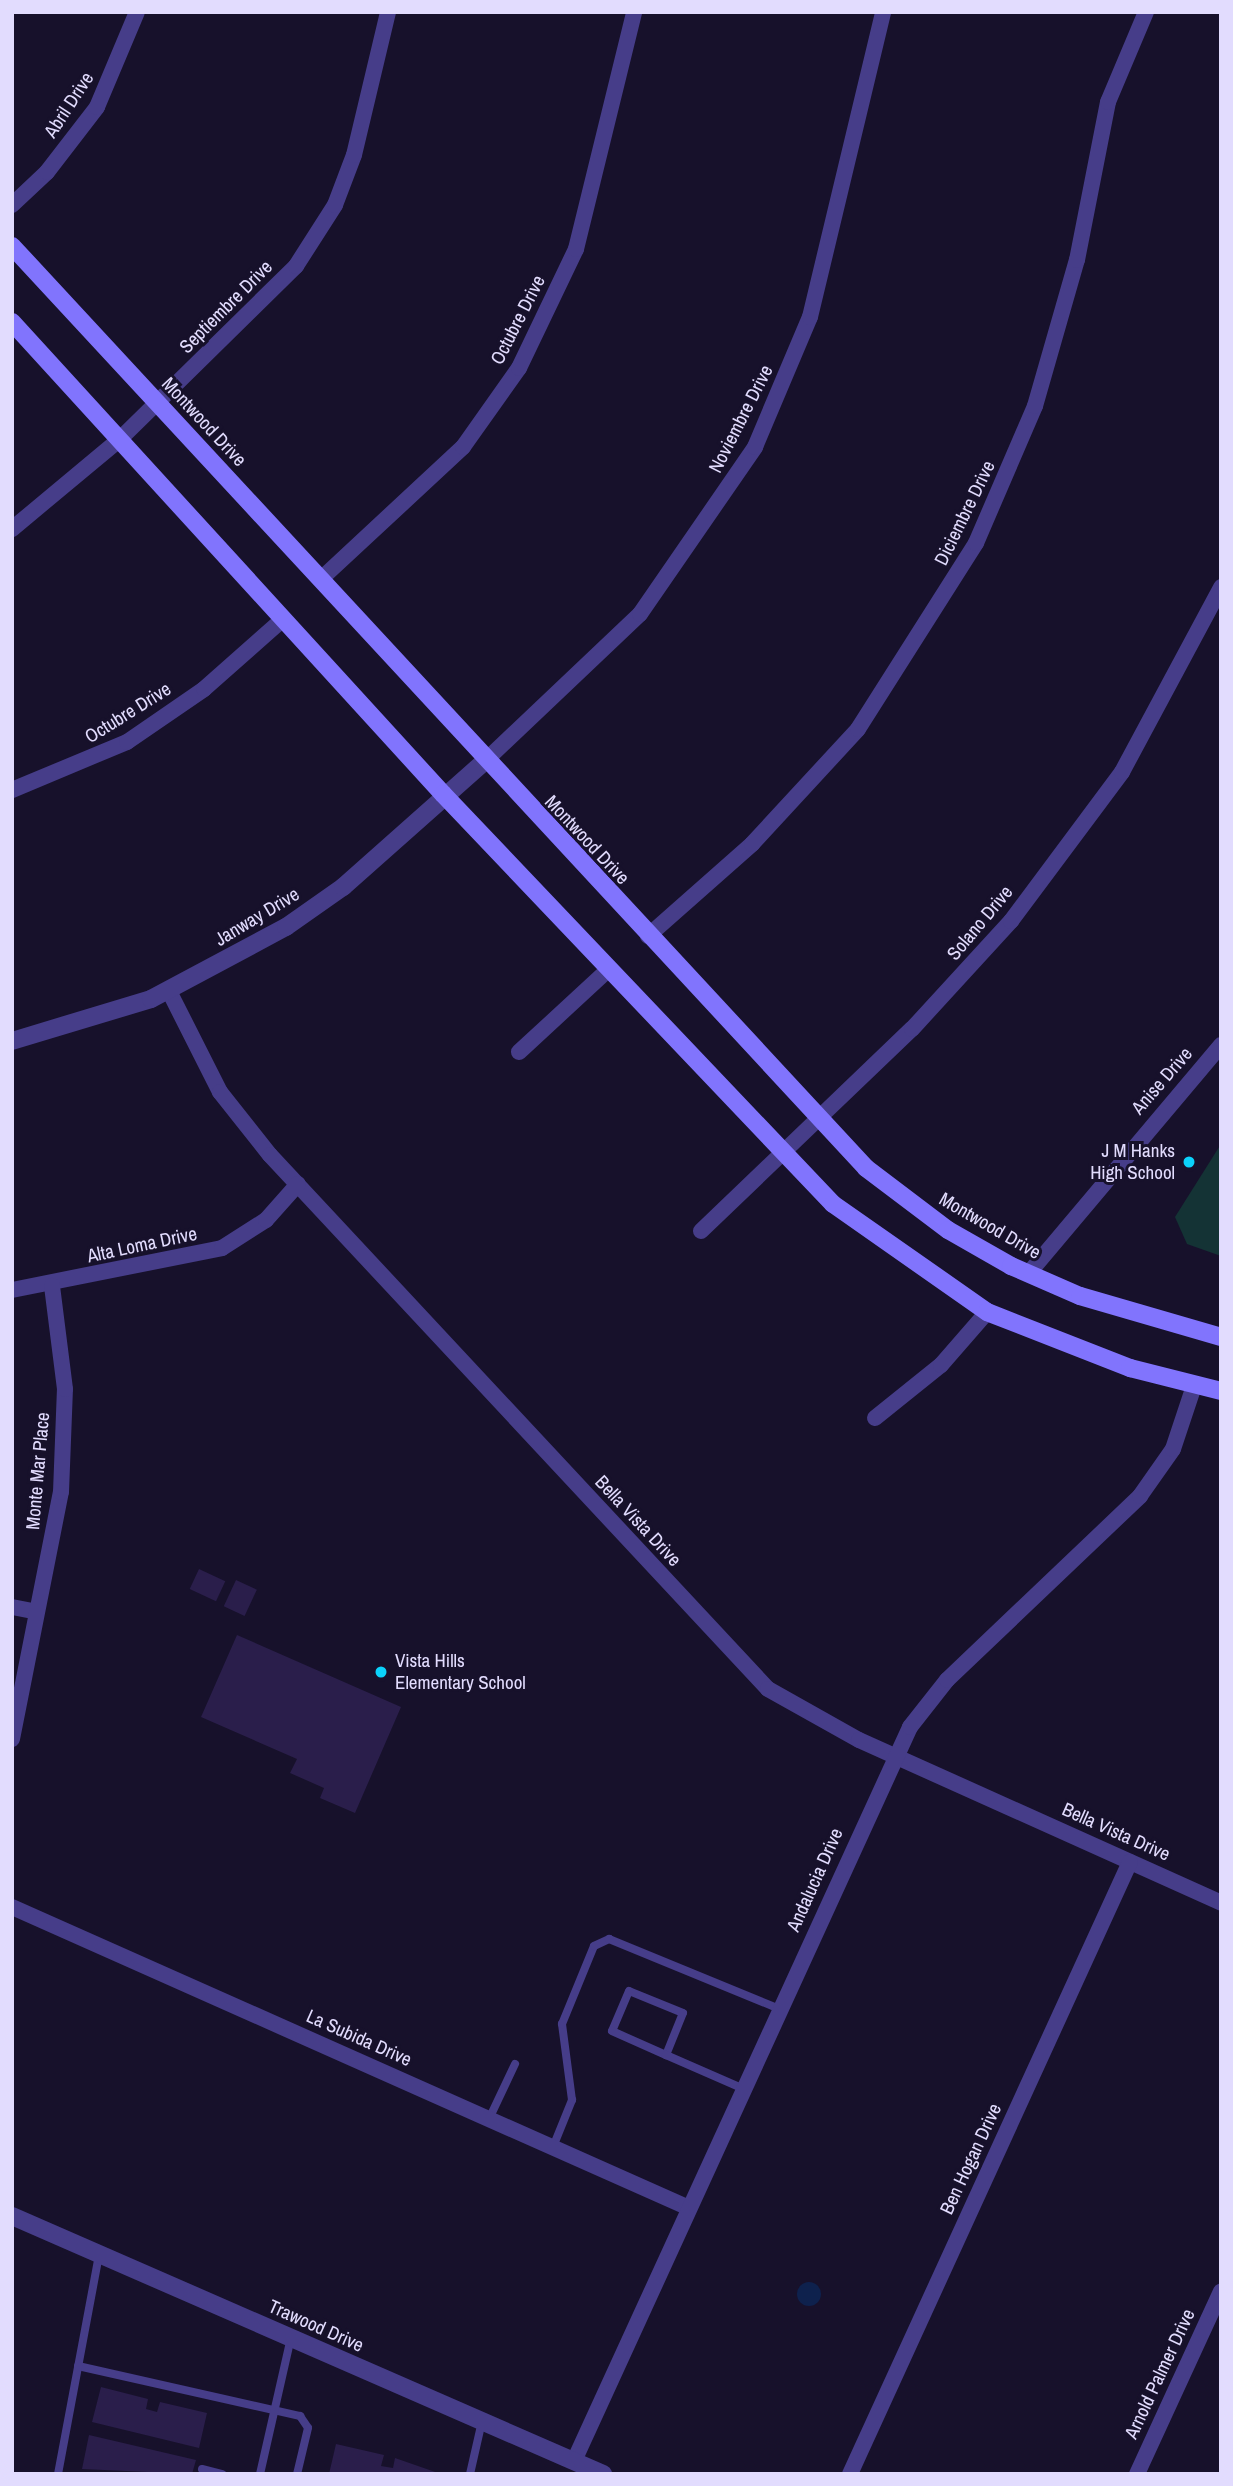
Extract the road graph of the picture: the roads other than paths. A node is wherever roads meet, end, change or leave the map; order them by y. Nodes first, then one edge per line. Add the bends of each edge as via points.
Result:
1 (136, 12) edge
2 (388, 12) edge
3 (634, 12) edge
4 (883, 12) edge
5 (1146, 12) edge
6 (12, 205) edge
7 (12, 246) edge
8 (12, 323) edge
9 (156, 402) junction
10 (120, 439) junction
11 (12, 529) edge
12 (321, 579) junction
13 (1221, 587) edge
14 (283, 619) junction
15 (484, 762) junction
16 (12, 790) edge
17 (443, 794) junction
18 (648, 936) junction
19 (607, 970) junction
20 (169, 991) junction
21 (12, 1041) edge
22 (1221, 1045) edge
23 (519, 1052) dead end
24 (816, 1118) junction
25 (777, 1152) junction
26 (298, 1184) junction
27 (701, 1231) dead end
28 (1029, 1273) junction
29 (52, 1286) junction
30 (12, 1290) edge
31 (987, 1312) junction
32 (1221, 1337) edge
33 (1194, 1386) junction
34 (1221, 1391) edge
35 (874, 1418) dead end
36 (12, 1607) edge
37 (37, 1612) junction
38 (12, 1739) edge
39 (895, 1755) junction
40 (1130, 1862) junction
41 (1221, 1903) edge
42 (12, 1907) edge
43 (780, 2009) junction
44 (666, 2055) junction
45 (515, 2064) dead end
46 (744, 2088) junction
47 (489, 2119) junction
48 (553, 2147) junction
49 (689, 2208) junction
50 (12, 2216) edge
51 (99, 2254) junction
52 (1221, 2291) edge
53 (291, 2338) junction
54 (78, 2366) junction
55 (275, 2410) junction
56 (482, 2421) junction
57 (574, 2461) junction
58 (202, 2469) dead end
59 (58, 2474) edge
60 (222, 2474) edge
61 (260, 2474) edge
62 (297, 2474) edge
63 (470, 2474) edge
64 (603, 2474) edge
65 (850, 2474) edge
66 (1137, 2474) edge

1 - 6 street, Abril Drive via 97,107 47,173
2 - 9 street, Septiembre Drive via 354,155 317,237 277,289
3 - 12 street, Octubre Drive via 576,249 519,368 463,447
4 - 15 street, Noviembre Drive via 810,317 755,447 640,614
5 - 18 street, Diciembre Drive via 1108,102 1077,260 1035,406 976,544 858,729 752,844
7 - 9 main road, Montwood Drive
8 - 10 main road
9 - 10 street, Septiembre Drive
9 - 12 main road, Montwood Drive
10 - 11 street, Septiembre Drive
10 - 14 main road
12 - 15 main road, Montwood Drive
13 - 24 street, Solano Drive via 1162,705 1085,828 958,982
14 - 16 street, Octubre Drive via 204,689 127,742
14 - 17 main road
15 - 17 street, Janway Drive
15 - 18 main road, Montwood Drive
17 - 19 main road
17 - 20 street, Janway Drive via 343,887 286,927
18 - 24 main road, Montwood Drive
19 - 23 street
19 - 25 main road
20 - 21 street, Janway Drive
20 - 26 street, Bella Vista Drive via 220,1091
22 - 28 street, Anise Drive
24 - 25 street, Solano Drive
24 - 28 main road, Montwood Drive via 908,1202
25 - 27 street, Solano Drive
25 - 31 main road via 862,1230
26 - 29 street, Alta Loma Drive via 266,1220 222,1248
26 - 39 street, Bella Vista Drive via 745,1669 807,1713
28 - 32 main road, Montwood Drive via 1080,1296
29 - 30 street, Alta Loma Drive
29 - 37 street, Monte Mar Place via 65,1441
31 - 33 main road via 1039,1337
31 - 35 street via 941,1365
33 - 34 main road
33 - 39 street, Andalucia Drive via 1186,1421 1157,1475 947,1680
36 - 37 street
37 - 38 street, Monte Mar Place
39 - 40 street, Bella Vista Drive
39 - 43 street, Andalucia Drive
40 - 41 street, Bella Vista Drive
40 - 65 street, Ben Hogan Drive
42 - 47 street, La Subida Drive
43 - 46 street, Andalucia Drive
43 - 48 lane via 609,1938 594,1946 562,2024 572,2099
44 - 44 lane via 612,2031 629,1991 683,2013
44 - 46 lane
45 - 47 lane
46 - 49 street, Andalucia Drive
47 - 48 street, La Subida Drive
48 - 49 street, La Subida Drive
49 - 57 street, Andalucia Drive
50 - 51 street, Trawood Drive
51 - 53 street, Trawood Drive
51 - 54 lane
52 - 66 street, Arnold Palmer Drive
53 - 55 lane
53 - 56 street, Trawood Drive
54 - 55 lane
54 - 59 lane
55 - 61 lane
55 - 62 lane via 300,2416 308,2428
56 - 57 street, Trawood Drive
56 - 63 lane
57 - 64 street, Trawood Drive
58 - 60 lane

